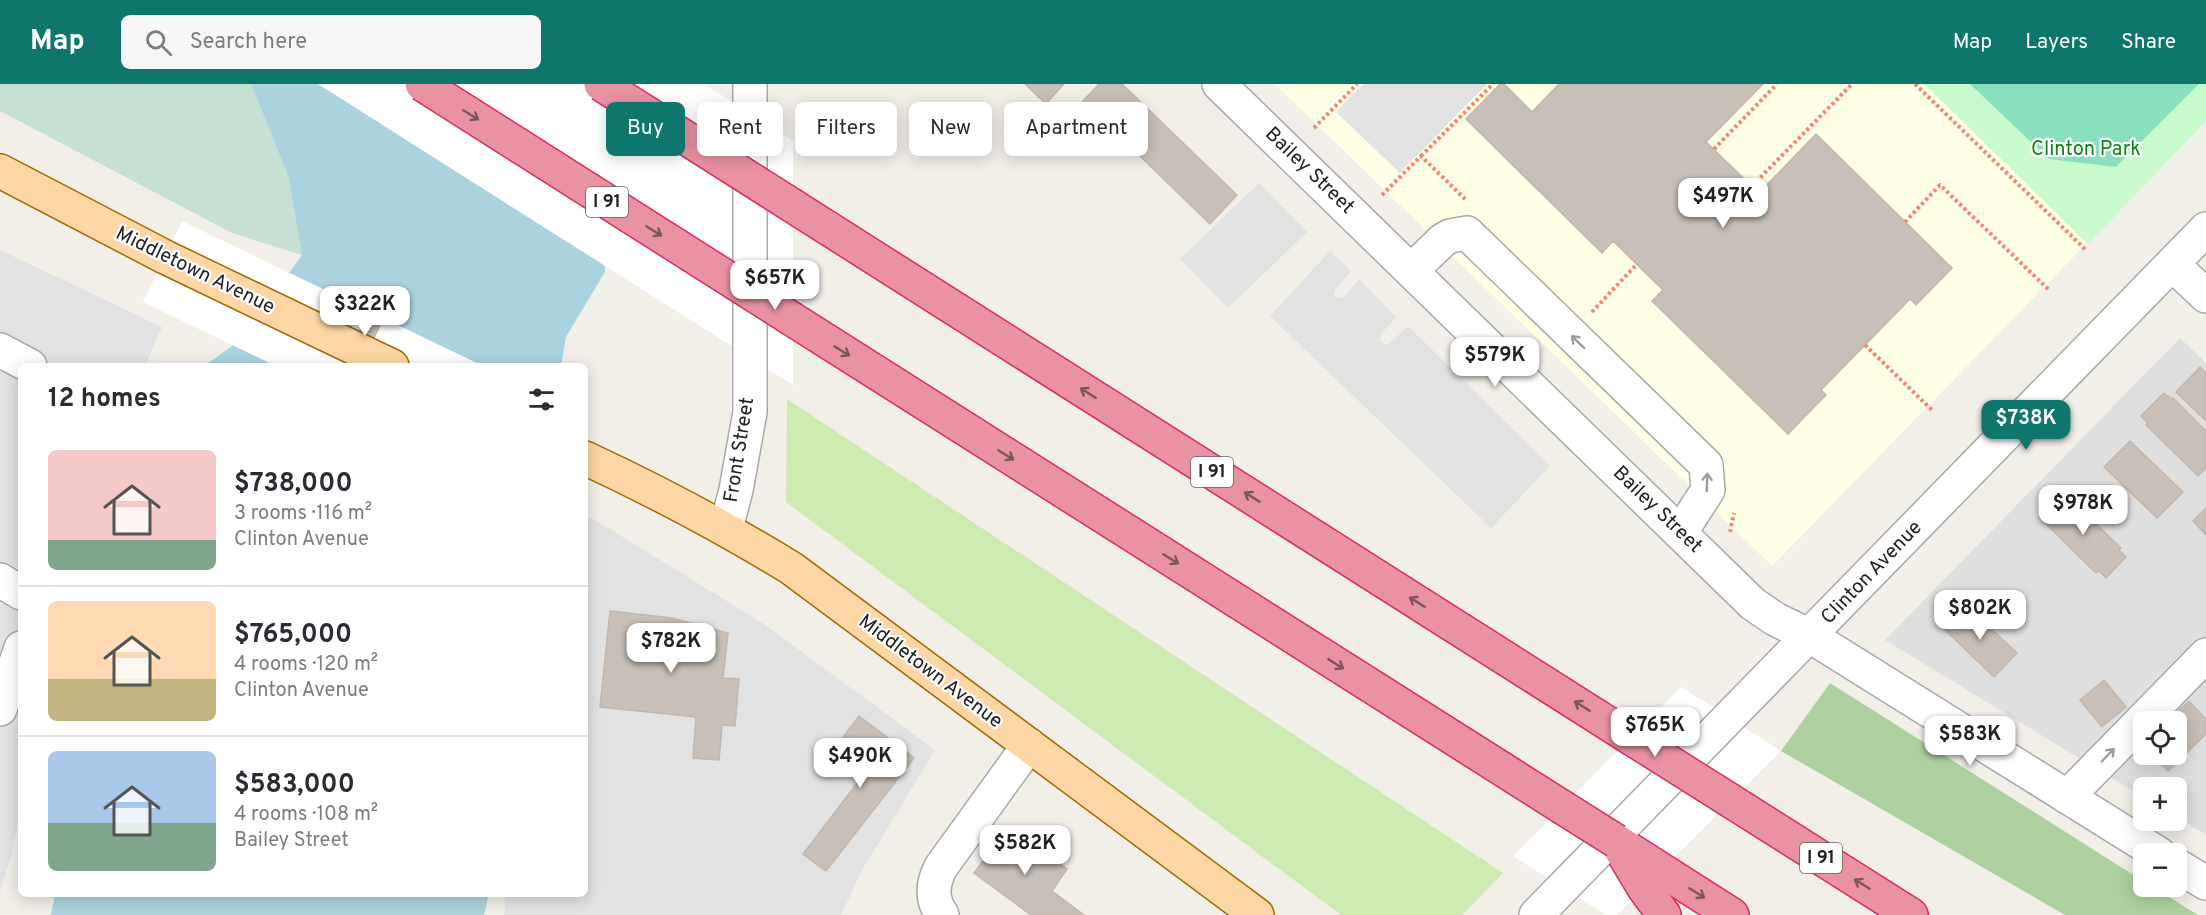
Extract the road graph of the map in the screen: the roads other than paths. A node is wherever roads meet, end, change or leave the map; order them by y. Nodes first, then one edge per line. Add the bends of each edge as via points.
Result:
1 (422, 84) edge
2 (601, 84) edge
3 (750, 84) edge
4 (1219, 84) edge
5 (0, 171) edge
6 (2206, 229) edge
7 (2172, 264) junction
8 (1411, 270) junction
9 (2206, 296) edge
10 (0, 350) edge
11 (24, 363) edge
12 (386, 363) edge
13 (588, 459) edge
14 (726, 528) junction
15 (1680, 533) junction
16 (0, 580) edge
17 (18, 590) edge
18 (1809, 636) junction
19 (18, 657) edge
20 (2202, 666) edge
21 (0, 709) edge
22 (1029, 745) junction
23 (2067, 797) junction
24 (2141, 843) edge
25 (2187, 872) edge
26 (1653, 879) junction
27 (2206, 883) edge
28 (942, 915) edge
29 (1257, 915) edge
30 (1536, 915) edge
31 (1664, 915) edge
32 (1732, 915) edge
33 (1911, 915) edge

1 -> 26 highway, I 91, bridge via 1616,841
33 -> 2 highway, I 91, bridge
3 - 14 street, Front Street via 750,412
4 - 8 street, Bailey Street
5 - 12 main road, Middletown Avenue via 165,257
6 - 7 street, Clinton Avenue
7 - 9 street
7 - 18 street, Clinton Avenue
8 - 15 street, Bailey Street
15 -> 8 street via 1708,490 1706,465 1467,233 1443,240
10 - 11 street
13 - 14 main road, Middletown Avenue
14 - 22 main road, Middletown Avenue via 791,568
15 - 18 street, Bailey Street via 1754,604
16 - 17 street
18 - 23 street, Bailey Street
18 - 30 street, Clinton Avenue
19 - 21 street
23 -> 20 street
22 - 28 street via 933,882
22 - 29 main road, Middletown Avenue
23 - 24 street, Bailey Street
25 - 27 street
26 - 31 highway
26 -> 32 highway

